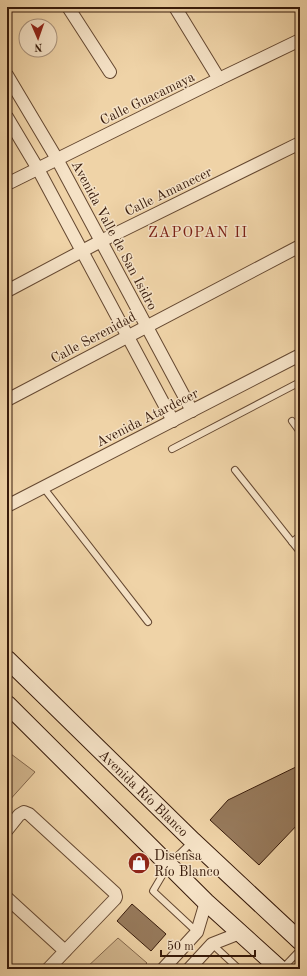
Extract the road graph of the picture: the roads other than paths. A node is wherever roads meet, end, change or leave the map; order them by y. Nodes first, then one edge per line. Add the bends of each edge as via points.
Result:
1 (68, 7) edge
2 (174, 7) edge
3 (300, 40) edge
4 (110, 72) dead end
5 (7, 75) edge
6 (219, 79) junction
7 (7, 117) edge
8 (300, 143) edge
9 (57, 159) junction
10 (38, 169) junction
11 (7, 184) edge
12 (101, 241) junction
13 (300, 246) edge
14 (82, 251) junction
15 (7, 292) edge
16 (146, 326) junction
17 (127, 336) junction
18 (300, 355) edge
19 (300, 382) edge
20 (7, 400) edge
21 (192, 411) junction
22 (173, 421) junction
23 (292, 421) dead end
24 (300, 432) edge
25 (172, 449) dead end
26 (235, 470) dead end
27 (44, 487) junction
28 (7, 506) edge
29 (300, 536) edge
30 (292, 542) junction
31 (300, 552) edge
32 (148, 622) dead end
33 (7, 659) edge
34 (7, 704) edge
35 (7, 830) edge
36 (193, 841) junction
37 (169, 864) junction
38 (7, 898) edge
39 (206, 902) junction
40 (197, 932) junction
41 (240, 933) junction
42 (300, 941) edge
43 (212, 944) junction
44 (300, 950) edge
45 (65, 951) junction
46 (48, 969) edge
47 (163, 969) edge
48 (189, 969) edge
49 (239, 969) edge
50 (281, 969) edge

1 - 4 street
2 - 6 street
3 - 6 street, Calle Guacamaya
5 - 9 street, Avenida Valle de San Isidro
6 - 9 street, Calle Guacamaya
7 - 10 street
8 - 12 street, Calle Amanecer
9 - 10 street, Calle Guacamaya
9 - 12 street, Avenida Valle de San Isidro
10 - 11 street, Calle Guacamaya
10 - 14 street
12 - 14 street, Calle Amanecer
12 - 16 street, Avenida Valle de San Isidro
13 - 16 street, Calle Serenidad
14 - 15 street, Calle Amanecer
14 - 17 street
16 - 17 street, Calle Serenidad
16 - 21 street, Avenida Valle de San Isidro
17 - 20 street, Calle Serenidad
17 - 22 street
18 - 21 street, Avenida Atardecer
19 - 25 lane
21 - 22 street, Avenida Atardecer
22 - 27 street, Avenida Atardecer
23 - 24 lane
26 - 30 lane
27 - 28 street, Avenida Atardecer
27 - 32 lane
29 - 30 lane
30 - 31 lane
33 - 36 street, Avenida Río Blanco
34 - 37 street
35 - 45 street via 19,815 24,812 29,814 115,893 115,899
36 - 37 lane
36 - 42 street, Avenida Río Blanco
37 - 39 street
37 - 40 lane via 153,891
38 - 45 street
39 - 40 street
39 - 41 street
40 - 47 street
41 - 43 street
41 - 50 street
43 - 48 street
43 - 49 lane
44 - 50 lane
45 - 46 street

